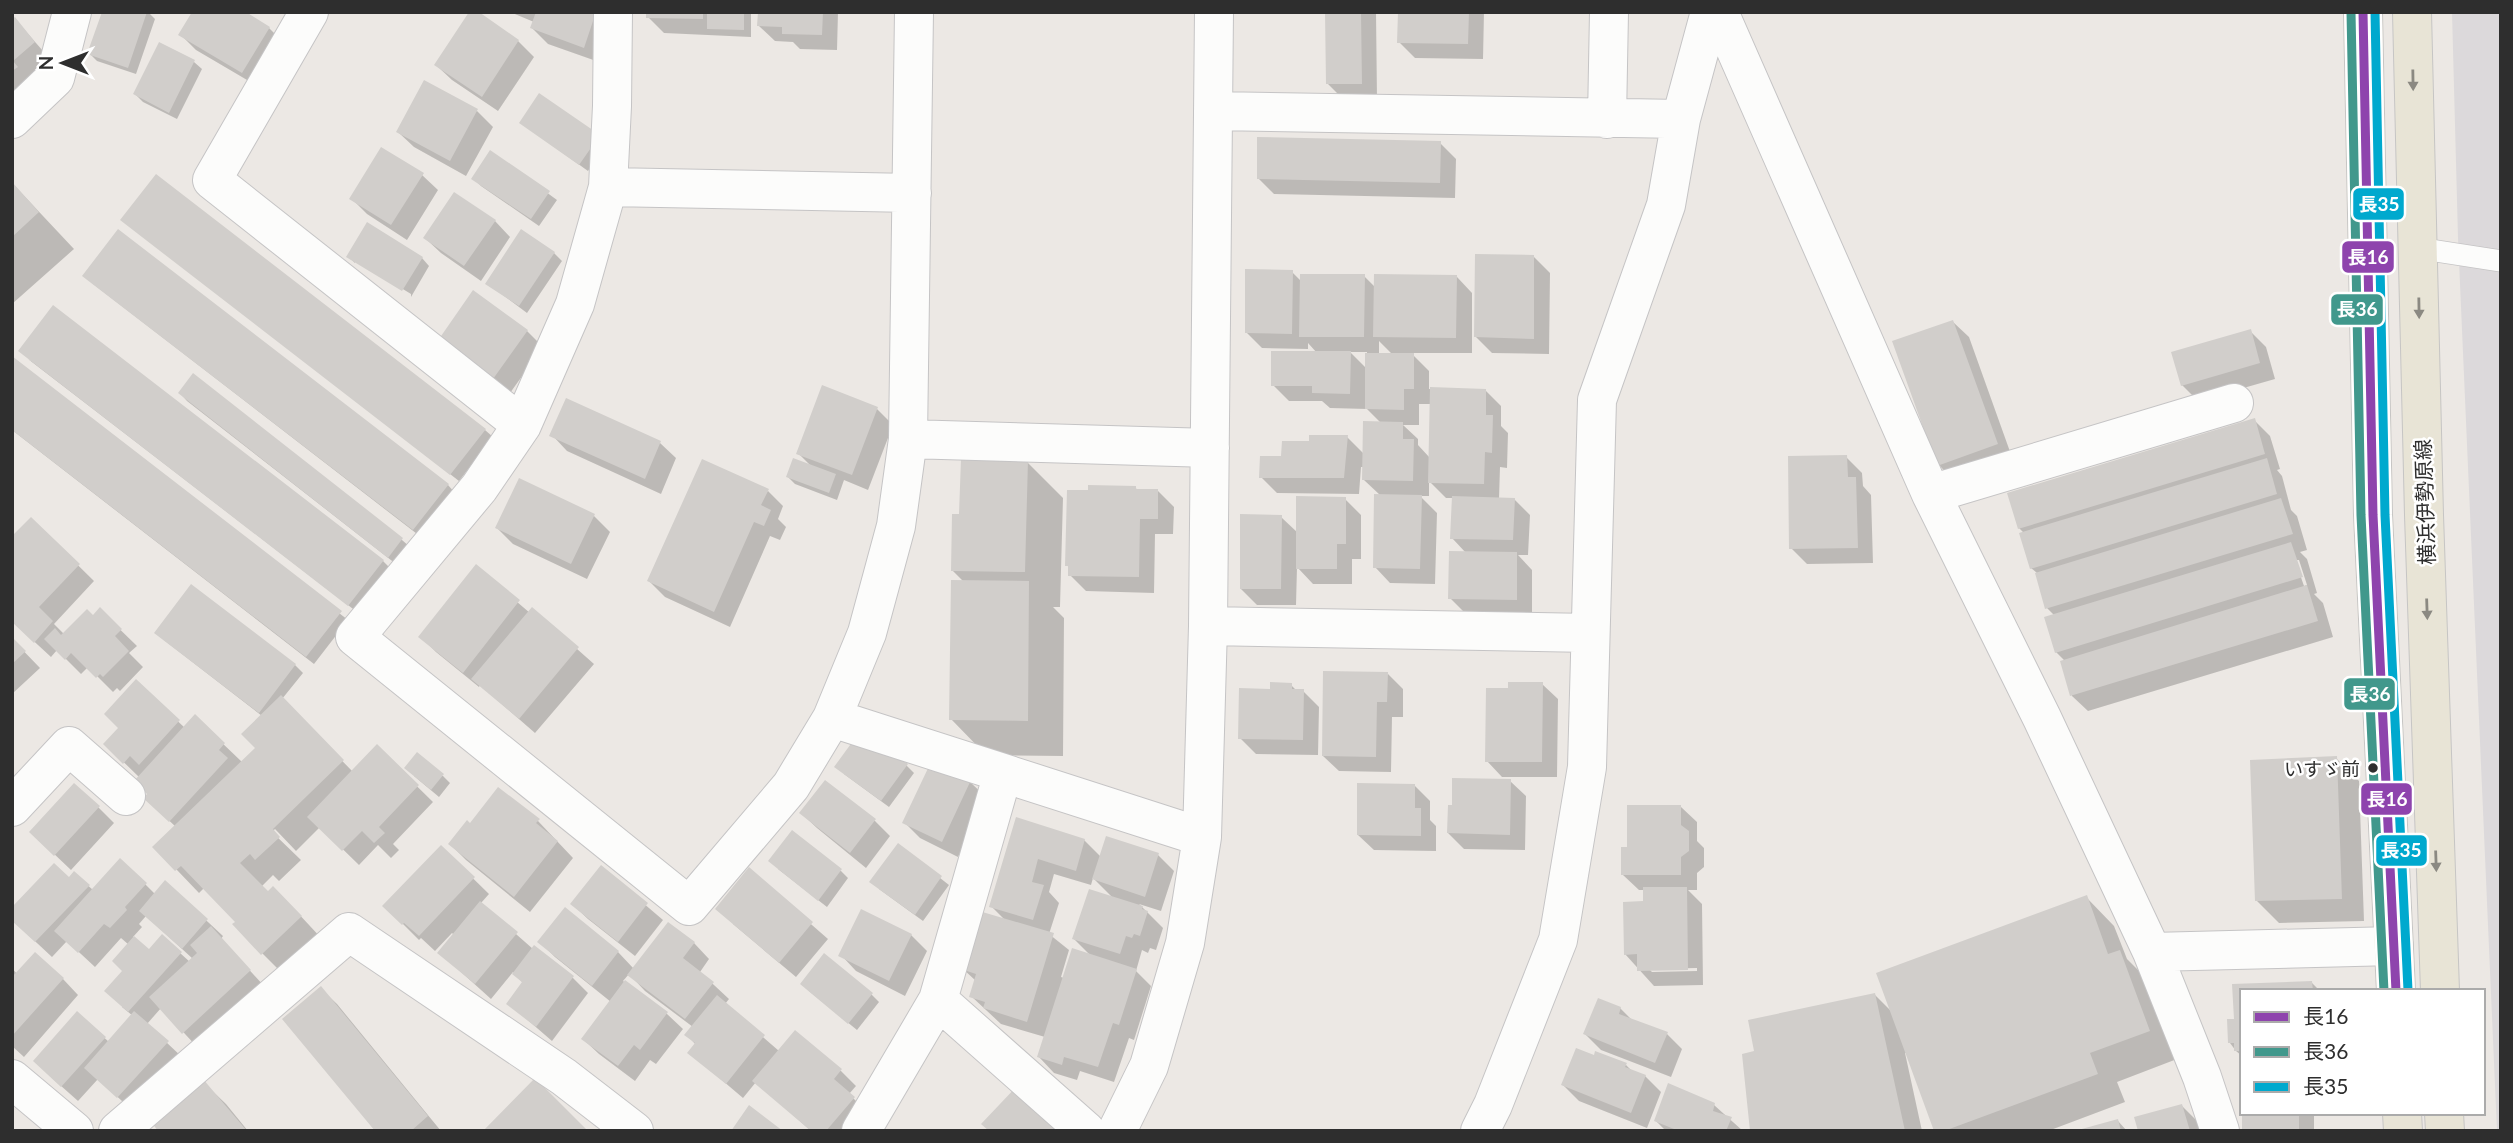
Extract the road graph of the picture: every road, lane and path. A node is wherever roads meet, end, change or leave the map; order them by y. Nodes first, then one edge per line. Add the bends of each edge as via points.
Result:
1 (72, 12) edge
2 (309, 12) edge
3 (613, 12) edge
4 (914, 12) edge
5 (1214, 12) edge
6 (1609, 12) edge
7 (1710, 12) edge
8 (1719, 12) edge
9 (2363, 12) edge
10 (2412, 12) edge
11 (1213, 111) junction
12 (1607, 119) junction
13 (1681, 119) junction
14 (12, 120) edge
15 (608, 187) junction
16 (912, 192) junction
17 (2417, 248) junction
18 (2501, 261) edge
19 (2234, 403) dead end
20 (522, 425) junction
21 (908, 439) junction
22 (1210, 449) junction
23 (1931, 494) junction
24 (1208, 626) junction
25 (1590, 633) junction
26 (832, 718) junction
27 (1003, 773) junction
28 (125, 796) dead end
29 (12, 807) edge
30 (1202, 837) junction
31 (2393, 946) junction
32 (2151, 952) junction
33 (2396, 989) edge
34 (2440, 989) edge
35 (938, 1000) junction
36 (12, 1079) edge
37 (74, 1131) edge
38 (118, 1131) edge
39 (634, 1131) edge
40 (861, 1131) edge
41 (1086, 1131) edge
42 (1117, 1131) edge
43 (1480, 1131) edge
44 (2220, 1131) edge

1 - 14 street via 55,78
2 - 20 street via 212,180
3 - 15 street
4 - 16 street
5 - 11 street
6 - 12 street
7 - 13 street
8 - 23 street
9 - 31 main road via 2373,515
10 -> 17 main road, 横浜伊勢原線
11 - 12 street
11 - 22 street
12 - 13 street
13 - 25 street via 1666,205 1597,400
15 - 16 street
15 - 20 street via 575,304
16 - 21 street
17 - 18 lane
17 -> 34 main road, 横浜伊勢原線
19 - 23 street
20 - 26 street via 479,488 355,637 689,906 791,786
21 - 22 street
21 - 26 street via 896,526 867,633
22 - 24 street
23 - 32 street
24 - 25 street
24 - 30 street
25 - 43 street via 1587,767 1558,940
26 - 27 street
27 - 30 street
27 - 35 street
28 - 29 street via 69,746
30 - 42 street via 1185,943 1149,1066
31 - 32 street
31 - 33 main road
32 - 44 street
35 - 40 street
35 - 41 street
36 - 37 street
38 - 39 street via 349,932 564,1077

